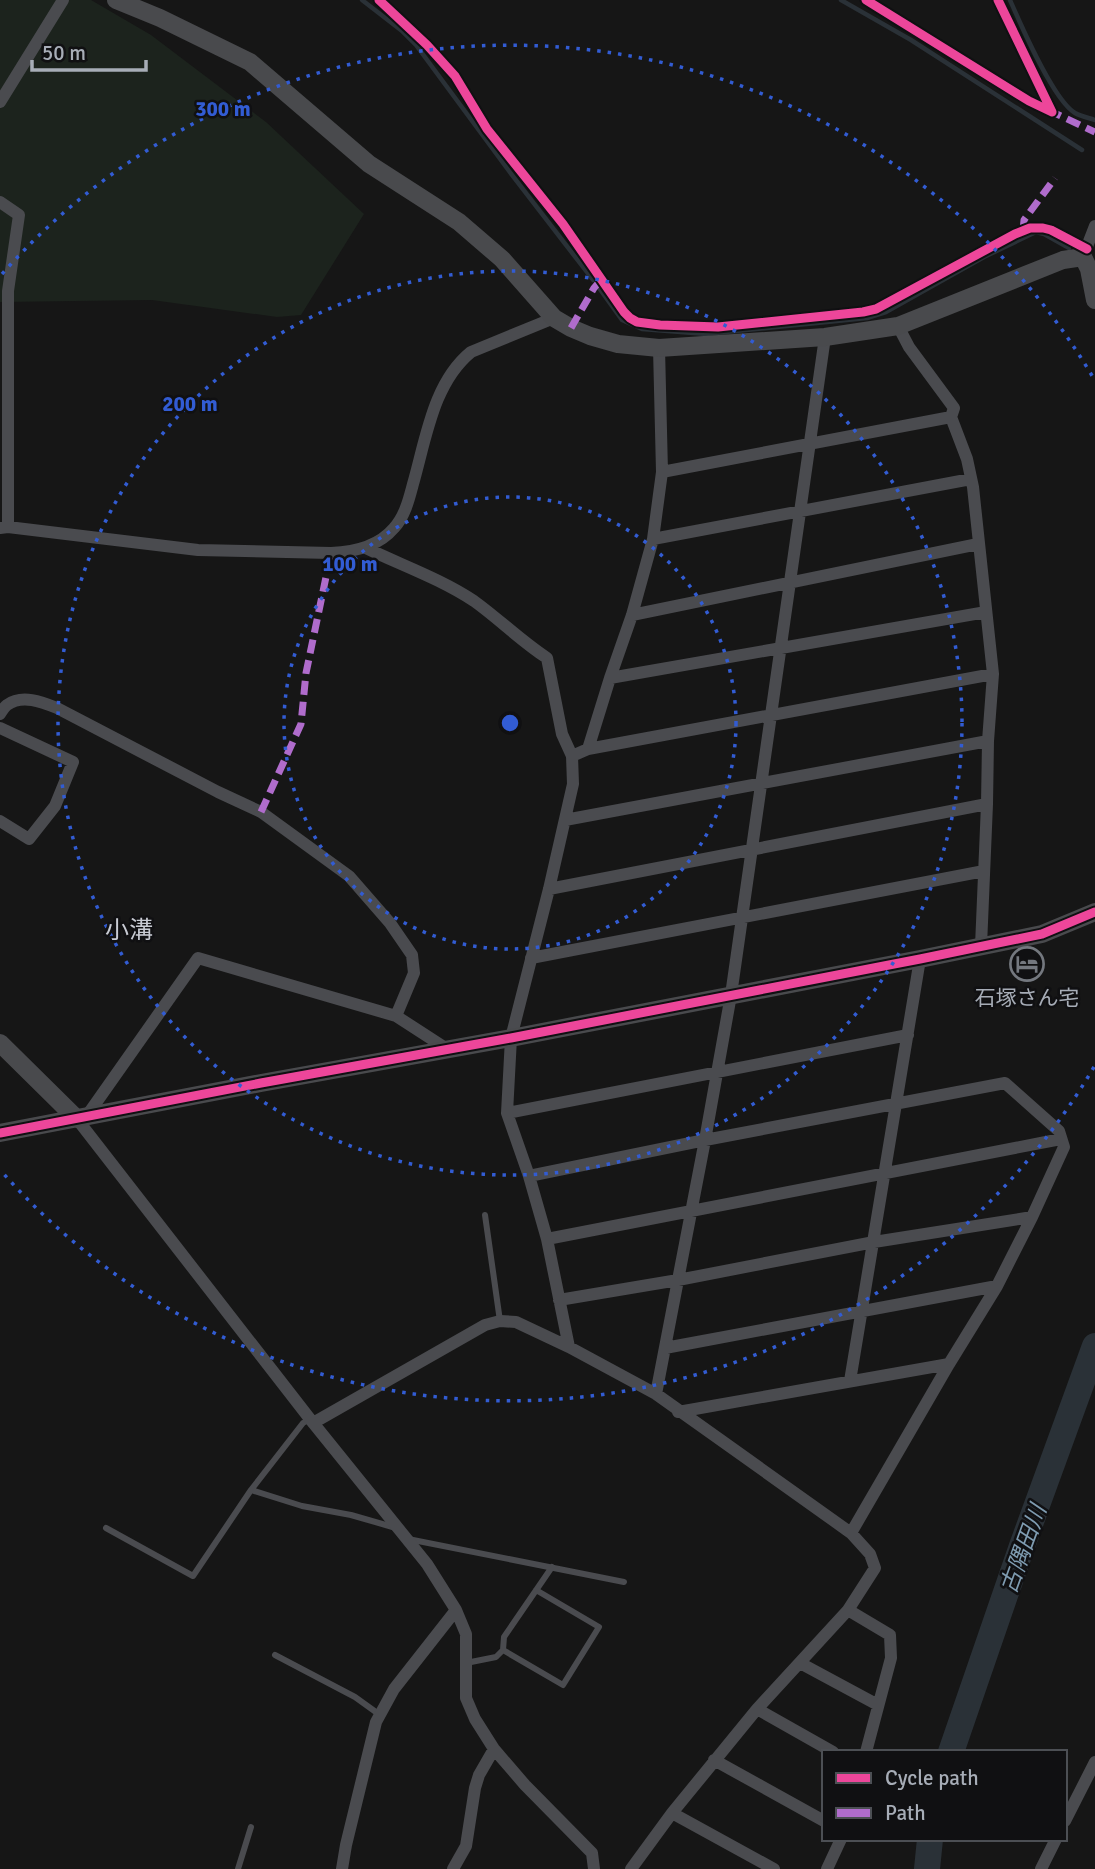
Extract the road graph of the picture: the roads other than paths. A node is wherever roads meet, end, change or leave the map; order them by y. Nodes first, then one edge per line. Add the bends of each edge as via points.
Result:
1 (63, 0) edge
2 (116, 0) edge
3 (0, 102) edge
4 (0, 202) edge
5 (1095, 226) edge
6 (1083, 257) junction
7 (1095, 300) edge
8 (554, 318) junction
9 (898, 326) junction
10 (825, 337) junction
11 (659, 348) junction
12 (951, 417) junction
13 (809, 444) junction
14 (662, 472) junction
15 (971, 479) junction
16 (800, 512) junction
17 (4, 527) edge
18 (653, 539) junction
19 (978, 544) junction
20 (366, 548) junction
21 (790, 583) junction
22 (986, 612) junction
23 (632, 615) junction
24 (780, 648) junction
25 (993, 674) junction
26 (610, 678) junction
27 (0, 714) edge
28 (770, 715) junction
29 (0, 729) edge
30 (988, 741) junction
31 (588, 749) junction
32 (572, 756) junction
33 (761, 782) junction
34 (987, 804) junction
35 (565, 820) junction
36 (0, 821) edge
37 (751, 850) junction
38 (984, 871) junction
39 (549, 890) junction
40 (1095, 912) edge
41 (742, 917) junction
42 (981, 946) junction
43 (531, 958) junction
44 (920, 959) junction
45 (731, 995) junction
46 (396, 1016) junction
47 (908, 1035) junction
48 (511, 1038) junction
49 (0, 1044) edge
50 (447, 1049) junction
51 (717, 1072) junction
52 (897, 1104) junction
53 (507, 1113) junction
54 (81, 1118) junction
55 (0, 1133) edge
56 (1062, 1139) junction
57 (705, 1140) junction
58 (885, 1172) junction
59 (529, 1176) junction
60 (691, 1210) junction
61 (485, 1215) dead end
62 (1032, 1217) junction
63 (547, 1239) junction
64 (874, 1242) junction
65 (678, 1279) junction
66 (997, 1286) junction
67 (559, 1300) junction
68 (862, 1310) junction
69 (500, 1321) junction
70 (569, 1347) junction
71 (665, 1349) junction
72 (949, 1364) junction
73 (850, 1381) junction
74 (656, 1394) junction
75 (678, 1412) junction
76 (312, 1421) junction
77 (251, 1490) junction
78 (106, 1528) dead end
79 (402, 1533) junction
80 (851, 1533) junction
81 (552, 1567) junction
82 (624, 1583) dead end
83 (536, 1590) junction
84 (456, 1610) junction
85 (848, 1610) junction
86 (503, 1650) junction
87 (275, 1655) dead end
88 (466, 1663) junction
89 (800, 1663) junction
90 (878, 1705) junction
91 (757, 1709) junction
92 (380, 1715) junction
93 (494, 1749) junction
94 (829, 1750) edge
95 (867, 1750) edge
96 (714, 1760) junction
97 (1095, 1762) edge
98 (672, 1813) junction
99 (1067, 1818) edge
100 (822, 1820) edge
101 (251, 1827) dead end
102 (840, 1841) edge
103 (1055, 1841) edge
104 (633, 1868) edge
105 (238, 1869) edge
106 (342, 1869) edge
107 (453, 1869) edge
108 (594, 1869) edge
109 (774, 1869) edge
110 (827, 1869) edge
111 (1041, 1869) edge

1 - 3 street
2 - 8 street via 250,62 369,164 459,222 502,259
4 - 17 street via 19,215 8,291
5 - 6 street
6 - 7 street
6 - 9 street via 1063,260
8 - 11 street via 618,344
8 - 20 street via 461,360 436,404 406,510 394,528
9 - 10 street
9 - 12 street via 954,408
10 - 11 street
10 - 13 street
11 - 14 street
12 - 13 street
12 - 15 street
13 - 14 street
13 - 16 street
14 - 18 street
15 - 16 street
15 - 19 street
16 - 18 street
16 - 21 street
17 - 20 street via 198,550 331,553
18 - 23 street
19 - 21 street
19 - 22 street
20 - 32 street via 473,601 547,658 562,734
21 - 23 street
21 - 24 street
22 - 24 street
22 - 25 street
23 - 26 street
24 - 26 street
24 - 28 street
25 - 28 street
25 - 30 street
26 - 31 street
27 - 46 street via 7,705 21,700 37,700 66,713 261,812 349,876 412,956 414,973
28 - 31 street
28 - 33 street
29 - 36 street via 73,762 55,806 29,839
30 - 33 street
30 - 34 street
31 - 32 street
32 - 35 street via 573,784
33 - 35 street
33 - 37 street
34 - 37 street
34 - 38 street
35 - 39 street
37 - 39 street
37 - 41 street
38 - 41 street
38 - 42 street
39 - 43 street
40 - 42 street via 1042,934
41 - 43 street
41 - 45 street
42 - 44 street
43 - 48 street
44 - 45 street
44 - 47 street
45 - 48 street
45 - 51 street
46 - 50 street
46 - 54 street via 198,958
47 - 51 street
47 - 52 street
48 - 50 street
48 - 53 street
49 - 54 street
50 - 54 street
51 - 53 street
51 - 57 street
52 - 56 street via 1005,1083 1059,1131
52 - 57 street
52 - 58 street
53 - 59 street
54 - 55 street
54 - 76 street
56 - 58 street
56 - 62 street via 1064,1147
57 - 59 street
57 - 60 street
58 - 60 street
58 - 64 street
59 - 63 street
60 - 63 street
60 - 65 street
61 - 69 lane
62 - 64 street
62 - 66 street
63 - 67 street
64 - 65 street
64 - 68 street
65 - 67 street
65 - 71 street
66 - 68 street
66 - 72 street
67 - 70 street
68 - 71 street
68 - 73 street
69 - 70 street via 516,1322
69 - 76 street via 485,1325
70 - 74 street
71 - 74 street
72 - 73 street
72 - 80 street
73 - 75 street
74 - 75 street
75 - 80 street
76 - 77 lane via 303,1423
76 - 79 street
77 - 78 lane via 193,1576
77 - 79 lane
79 - 81 lane
79 - 84 street
80 - 85 street via 870,1554 875,1568
81 - 82 lane
81 - 83 lane
83 - 86 lane via 504,1637
83 - 86 lane via 598,1627 564,1685
84 - 88 street via 466,1634
84 - 92 street via 394,1689
85 - 89 street
85 - 90 street via 890,1635 891,1658
86 - 88 lane via 496,1657
87 - 92 lane
88 - 93 street via 466,1698
89 - 90 street
89 - 91 street
90 - 95 street
91 - 94 street
91 - 96 street
92 - 106 street
93 - 107 street via 479,1775 466,1846
93 - 108 street via 592,1853
96 - 98 street
96 - 100 street
97 - 99 street
98 - 104 street
98 - 109 street
101 - 105 lane
102 - 110 street
103 - 111 street

